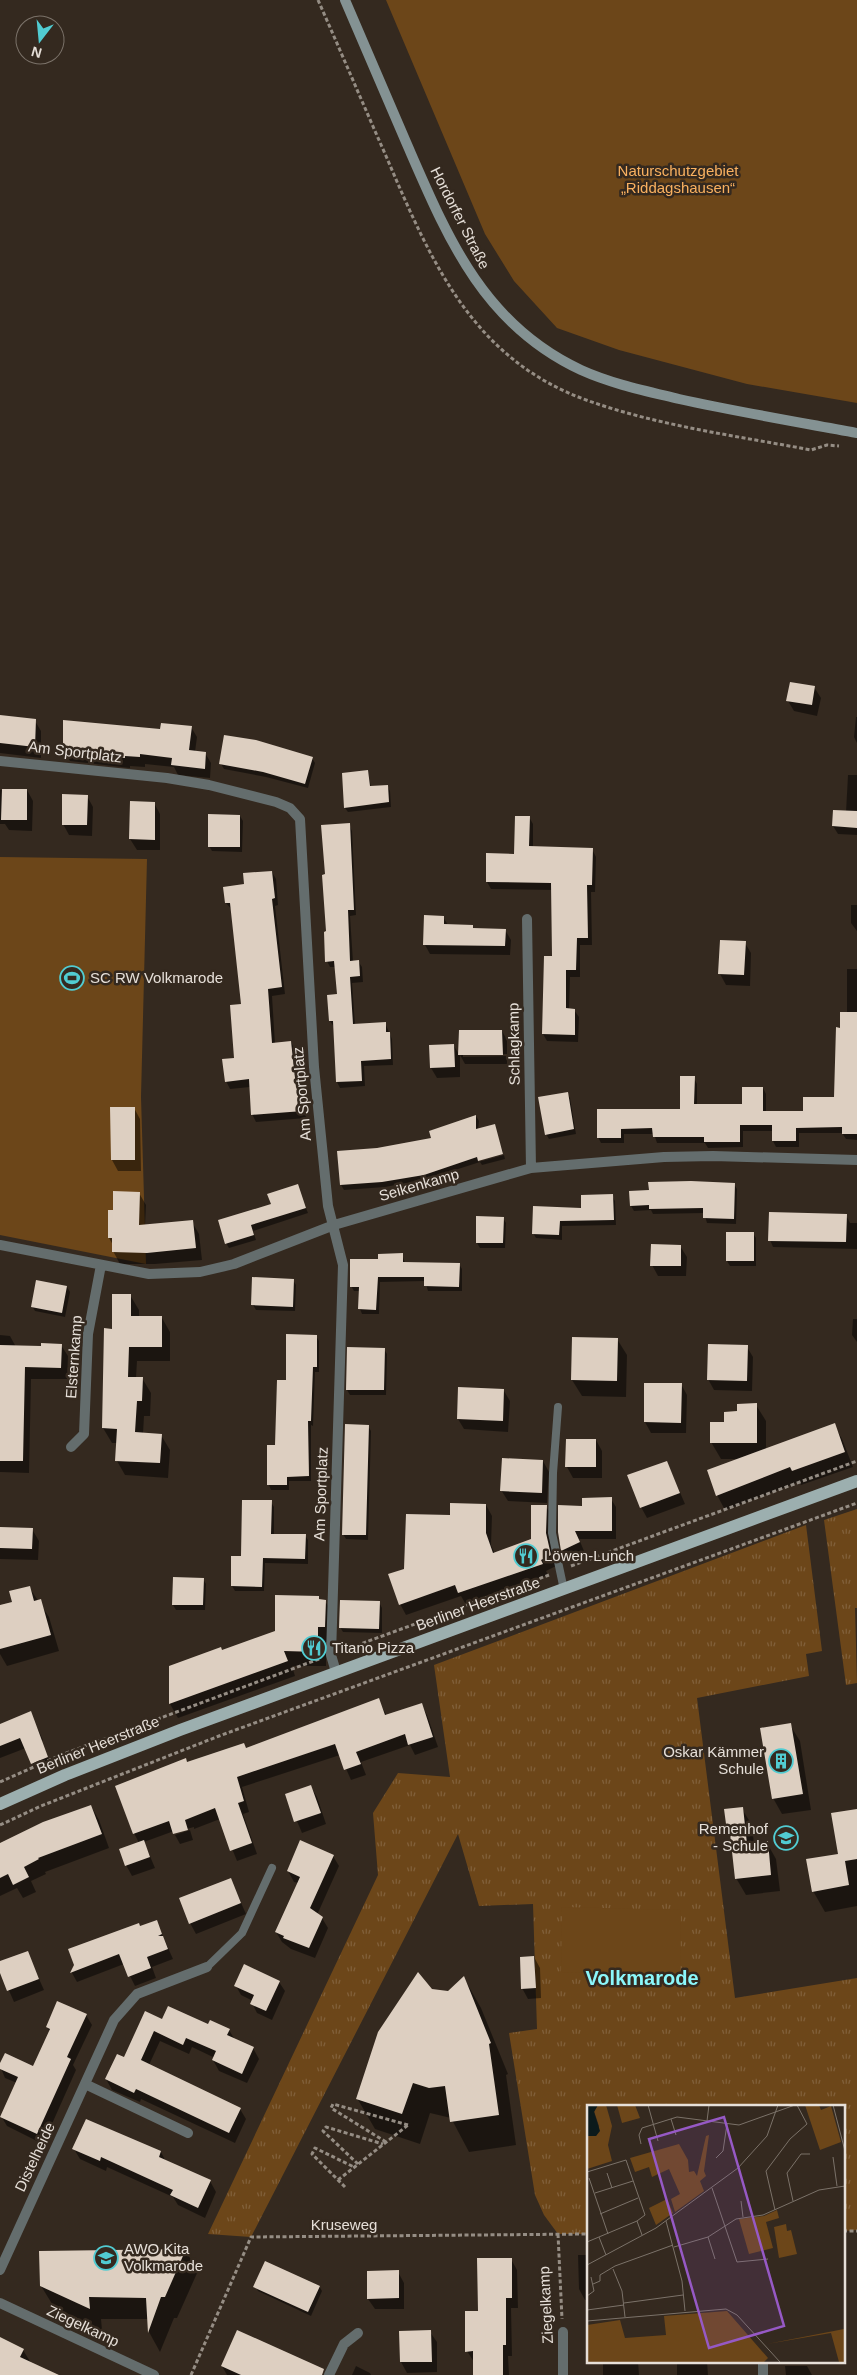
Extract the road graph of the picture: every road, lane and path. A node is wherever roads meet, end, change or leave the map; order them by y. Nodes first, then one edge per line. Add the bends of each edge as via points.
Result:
1 (318, 0) edge
2 (345, 0) edge
3 (857, 433) edge
4 (845, 446) dead end
5 (0, 761) edge
6 (527, 919) dead end
7 (857, 1160) edge
8 (531, 1168) junction
9 (334, 1225) junction
10 (0, 1245) edge
11 (102, 1265) junction
12 (558, 1407) dead end
13 (71, 1447) dead end
14 (857, 1461) edge
15 (857, 1481) edge
16 (857, 1503) edge
17 (559, 1571) junction
18 (564, 1590) junction
19 (331, 1655) junction
20 (336, 1672) junction
21 (0, 1782) edge
22 (0, 1804) edge
23 (0, 1825) edge
24 (272, 1868) dead end
25 (207, 1967) joint
26 (85, 2084) junction
27 (188, 2133) dead end
28 (384, 2143) junction
29 (358, 2164) junction
30 (354, 2167) junction
31 (338, 2180) junction
32 (345, 2188) dead end
33 (844, 2231) edge
34 (857, 2231) edge
35 (558, 2234) junction
36 (587, 2234) edge
37 (0, 2270) edge
38 (0, 2303) edge
39 (562, 2332) joint
40 (358, 2333) dead end
41 (763, 2362) edge
42 (154, 2375) edge
43 (191, 2375) edge
44 (329, 2375) edge
45 (563, 2375) edge
46 (763, 2375) edge

1 - 4 path via 427,250 459,304 507,353 535,375 560,388 618,410 811,450 827,445
2 - 3 main road, Hordorfer Straße via 458,255 475,281 513,325 558,358 611,381 706,405
5 - 9 street, Am Sportplatz via 209,785 276,802 290,808 300,819 314,1067 328,1206
6 - 8 street, Schlagkamp
7 - 8 street, Seikenkamp via 664,1157
8 - 9 street, Seikenkamp
9 - 11 street, Seikenkamp via 234,1264 200,1272 149,1274
9 - 19 street, Am Sportplatz via 343,1265
10 - 11 street, Seikenkamp
11 - 13 street, Elsternkamp via 88,1334 84,1434
12 - 17 lane via 552,1533
14 - 17 path
15 - 18 main road, Berliner Heerstraße
16 - 23 path via 211,1739
17 - 18 lane
17 - 19 path
18 - 20 main road, Berliner Heerstraße
19 - 20 street, Am Sportplatz
19 - 21 path via 61,1755
20 - 22 main road, Berliner Heerstraße via 65,1774
24 - 25 lane via 242,1933
25 - 26 street, Distelheide via 131,1999 114,2020
26 - 27 street
26 - 37 street, Distelheide
28 - 28 path via 408,2125 333,2104 331,2108
28 - 29 path
28 - 29 path via 326,2127 324,2131
29 - 30 path
30 - 31 path
30 - 31 path via 315,2148 312,2154
31 - 32 path
33 - 34 path
35 - 36 path, Kruseweg
35 - 39 path, Ziegelkamp
35 - 43 path, Kruseweg via 251,2237
38 - 42 street, Ziegelkamp
39 - 45 street, Ziegelkamp
40 - 44 street via 344,2344
41 - 46 street

